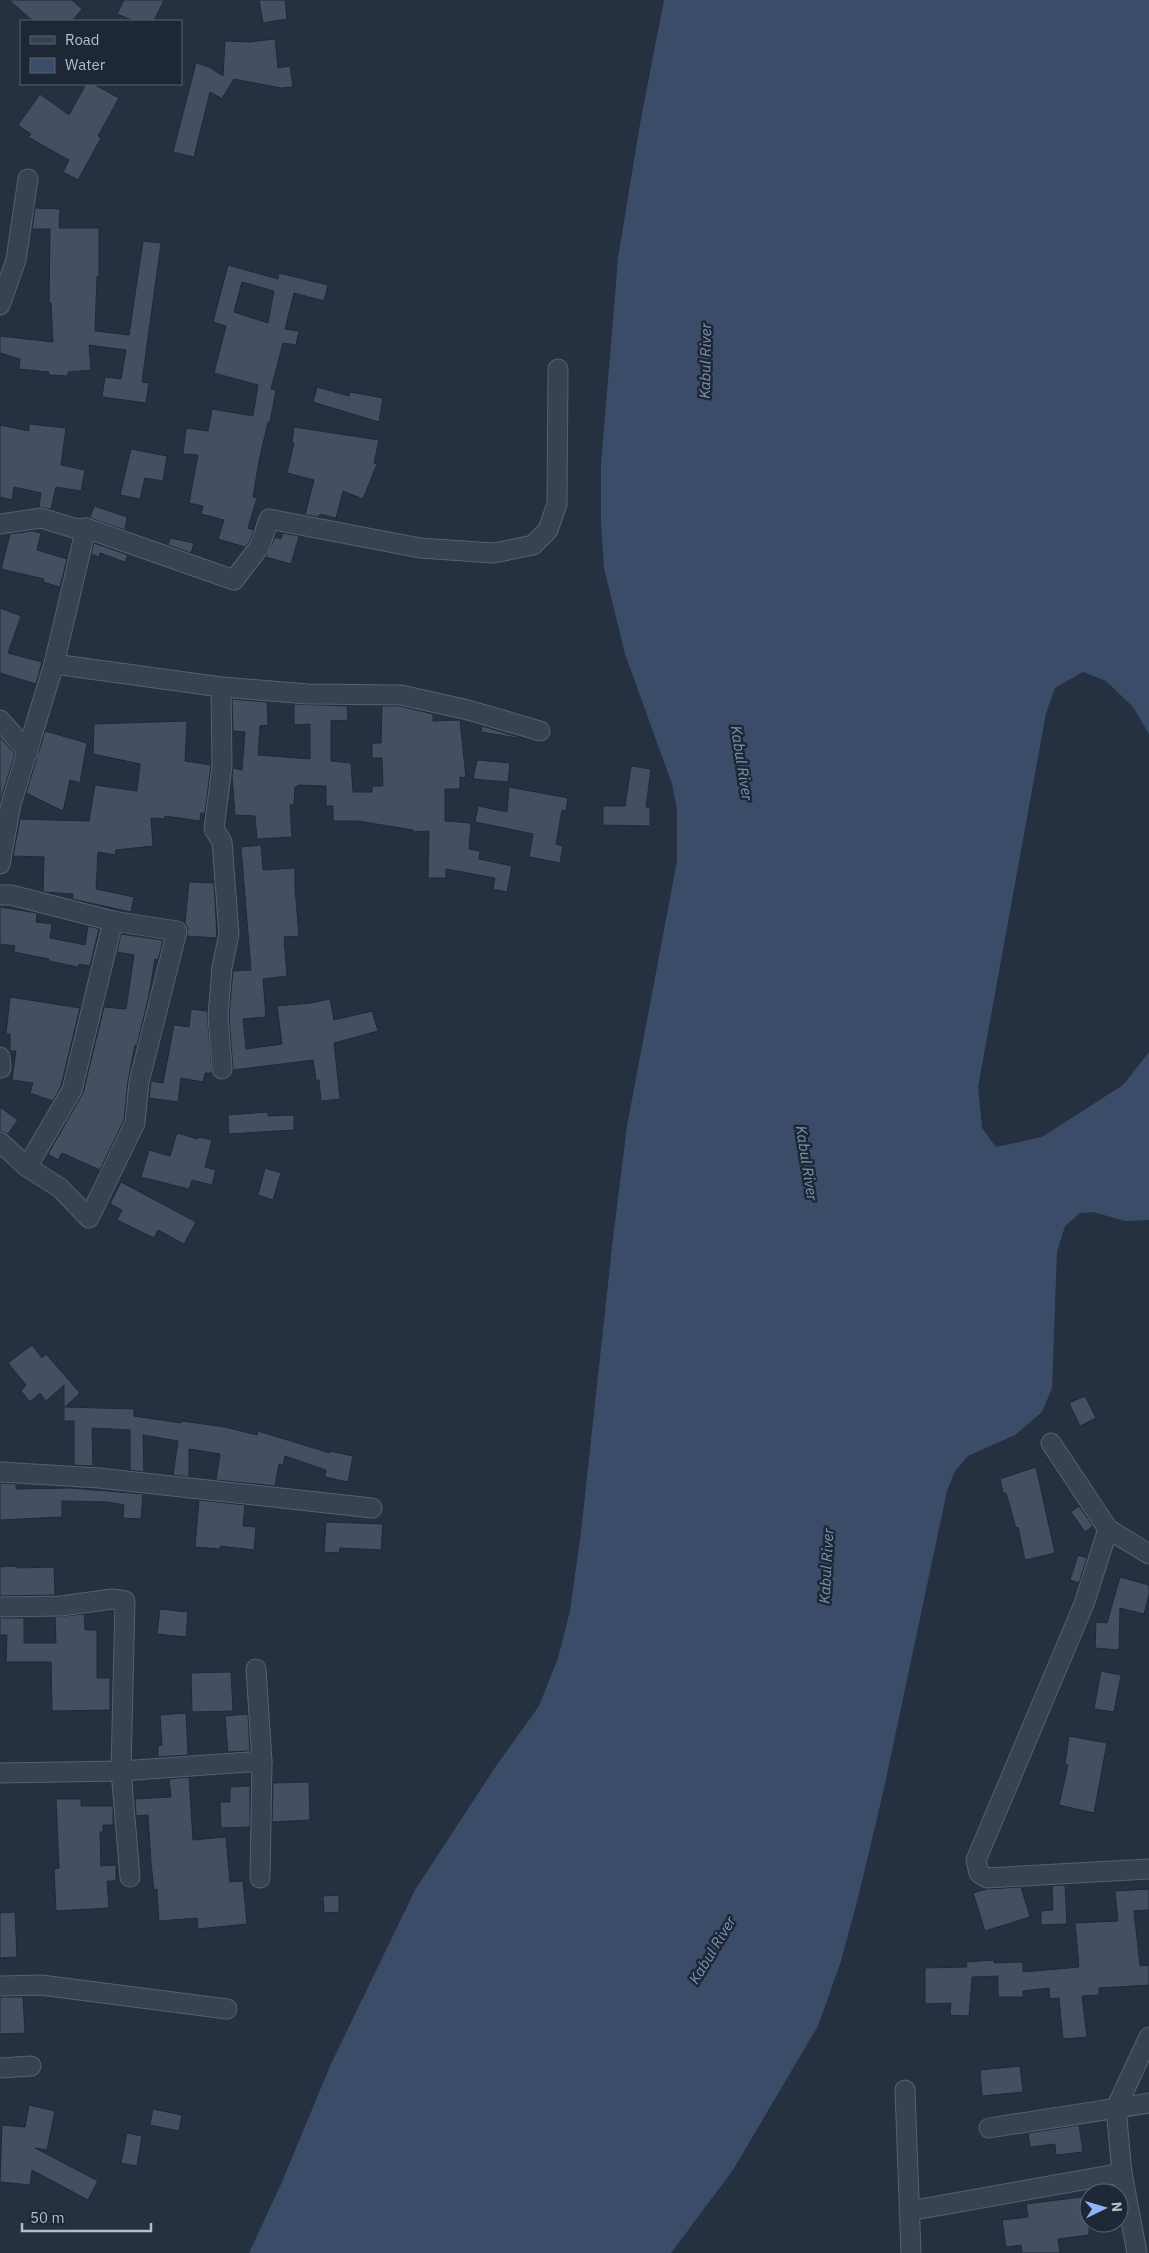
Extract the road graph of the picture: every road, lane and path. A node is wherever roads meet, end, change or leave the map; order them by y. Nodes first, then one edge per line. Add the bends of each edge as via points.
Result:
1 (28, 179) dead end
2 (0, 305) edge
3 (558, 369) dead end
4 (0, 524) edge
5 (86, 528) junction
6 (54, 664) junction
7 (221, 687) junction
8 (0, 720) edge
9 (540, 731) dead end
10 (28, 752) junction
11 (0, 864) edge
12 (0, 895) edge
13 (112, 921) junction
14 (222, 1069) dead end
15 (0, 1142) edge
16 (27, 1167) junction
17 (1051, 1443) dead end
18 (0, 1472) edge
19 (372, 1508) dead end
20 (1108, 1529) junction
21 (1149, 1554) edge
22 (0, 1607) edge
23 (256, 1669) dead end
24 (262, 1761) junction
25 (121, 1771) junction
26 (0, 1773) edge
27 (1149, 1869) edge
28 (130, 1878) dead end
29 (260, 1878) dead end
30 (0, 1986) edge
31 (227, 2009) dead end
32 (1149, 2037) edge
33 (31, 2066) dead end
34 (0, 2068) edge
35 (905, 2090) dead end
36 (1149, 2103) edge
37 (1116, 2108) junction
38 (989, 2128) dead end
39 (1122, 2174) junction
40 (909, 2211) junction
41 (911, 2253) edge
42 (1137, 2253) edge

1 - 2 street via 16,260
3 - 5 street via 557,504 548,530 533,545 494,553 420,548 269,519 260,546 234,580
4 - 5 street via 41,518 77,529
5 - 6 street
6 - 7 street
6 - 10 street
7 - 9 street via 308,694 401,695
7 - 14 street via 222,766 214,828 222,842 229,934 222,967 218,1016
8 - 10 street
10 - 11 street via 11,804
12 - 13 street
13 - 16 street via 72,1090
13 - 16 street via 177,931 139,1082 135,1123 89,1218 60,1188
15 - 16 street
17 - 20 street
18 - 19 street via 99,1478
20 - 21 street
20 - 27 street via 1084,1604 976,1860 980,1873 987,1878
22 - 25 street via 61,1606 112,1599 126,1601
23 - 24 street
24 - 25 street
24 - 29 street
25 - 26 street
25 - 28 street
30 - 31 street via 41,1985
32 - 37 street
33 - 34 street
35 - 40 street
36 - 37 street
37 - 38 street
37 - 39 street
39 - 40 street
39 - 42 street
40 - 41 street

